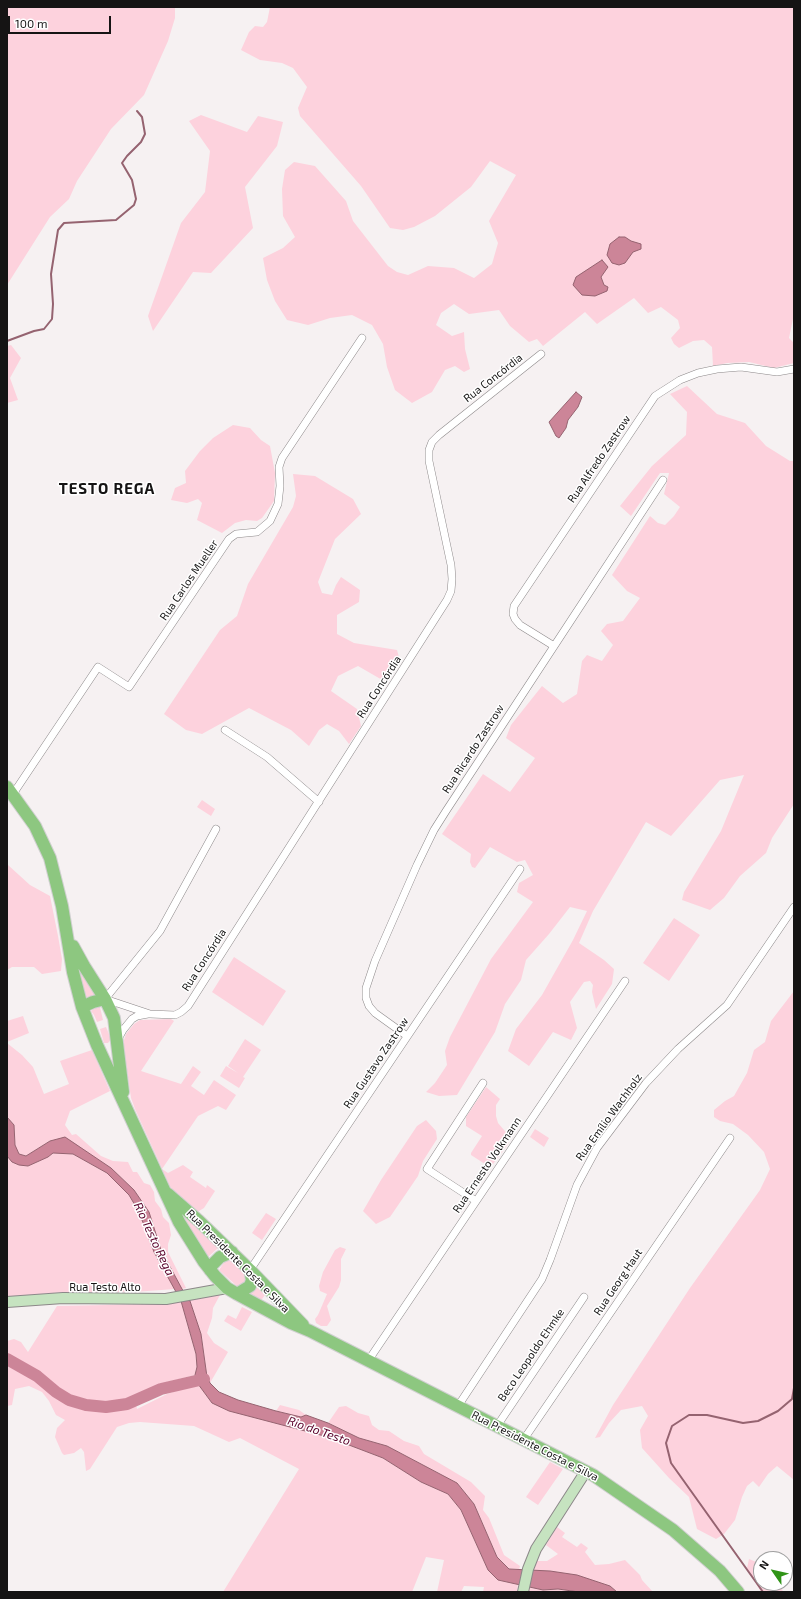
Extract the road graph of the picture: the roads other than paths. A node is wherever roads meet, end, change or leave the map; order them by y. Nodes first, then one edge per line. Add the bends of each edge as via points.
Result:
1 (362, 338) dead end
2 (541, 354) dead end
3 (794, 369) edge
4 (663, 480) dead end
5 (554, 646) junction
6 (225, 730) dead end
7 (10, 791) edge
8 (319, 802) junction
9 (216, 830) dead end
10 (520, 870) dead end
11 (794, 907) edge
12 (66, 932) junction
13 (625, 981) dead end
14 (105, 999) junction
15 (82, 1007) junction
16 (150, 1014) junction
17 (407, 1036) junction
18 (118, 1041) junction
19 (99, 1049) junction
20 (484, 1084) dead end
21 (124, 1101) junction
22 (730, 1138) dead end
23 (166, 1192) junction
24 (476, 1201) junction
25 (232, 1252) junction
26 (250, 1270) junction
27 (213, 1273) junction
28 (232, 1291) junction
29 (202, 1292) junction
30 (584, 1297) dead end
31 (7, 1302) edge
32 (310, 1331) junction
33 (368, 1361) junction
34 (458, 1406) junction
35 (497, 1426) junction
36 (524, 1439) junction
37 (586, 1471) junction
38 (523, 1590) edge
39 (738, 1592) edge

1 - 7 street, Rua Carlos Mueller via 282,458 279,467 278,504 270,521 257,532 236,534 229,539 129,687 98,667
2 - 8 street, Rua Concórdia via 432,442 429,461 451,565 451,591 441,611
3 - 5 street, Rua Alfredo Zastrow via 777,372 741,367 716,369 680,380 655,396 514,606 513,614 520,625
4 - 5 street, Rua Ricardo Zastrow
5 - 17 street, Rua Ricardo Zastrow via 434,830 375,961 366,988 369,1006
6 - 8 street via 267,757
7 - 12 main road, Rua Presidente Costa e Silva via 35,826 50,858 57,880
8 - 16 street, Rua Concórdia via 185,1010 175,1015
9 - 14 street via 160,931
10 - 17 street, Rua Gustavo Zastrow
11 - 34 street, Rua Emílio Wachholz via 732,998 646,1082 597,1148 575,1189 542,1279
12 - 14 main road, Rua Presidente Costa e Silva via 79,959
12 - 15 main road, Rua Presidente Costa e Silva
13 - 24 street, Rua Ernesto Volkmann
14 - 15 main road
14 - 16 street, Rua Concórdia
14 - 18 main road, Rua Presidente Costa e Silva via 114,1018
15 - 19 main road, Rua Presidente Costa e Silva
16 - 18 street, Rua Concórdia via 132,1019
17 - 26 street, Rua Gustavo Zastrow
18 - 19 main road via 109,1048
18 - 21 main road, Rua Presidente Costa e Silva
19 - 21 main road, Rua Presidente Costa e Silva
20 - 24 street via 426,1168
21 - 23 main road, Rua Presidente Costa e Silva
22 - 36 street, Rua Georg Haut
23 - 25 main road, Rua Presidente Costa e Silva
23 - 27 main road, Rua Presidente Costa e Silva via 179,1222
24 - 33 street, Rua Ernesto Volkmann
25 - 26 main road, Rua Presidente Costa e Silva
25 - 27 main road via 220,1257 212,1265
26 - 28 main road via 250,1286
26 - 32 main road, Rua Presidente Costa e Silva
27 - 28 main road, Rua Presidente Costa e Silva
27 - 29 main road
28 - 29 main road, Rua Testo Alto
28 - 32 main road, Rua Presidente Costa e Silva
29 - 31 main road, Rua Testo Alto via 158,1299 63,1298
30 - 35 street, Beco Leopoldo Ehmke
32 - 33 main road, Rua Presidente Costa e Silva
33 - 34 main road, Rua Presidente Costa e Silva
34 - 35 main road, Rua Presidente Costa e Silva
35 - 36 main road, Rua Presidente Costa e Silva
36 - 37 main road, Rua Presidente Costa e Silva
37 - 38 main road via 536,1549
37 - 39 main road, Rua Presidente Costa e Silva via 673,1530 720,1571

